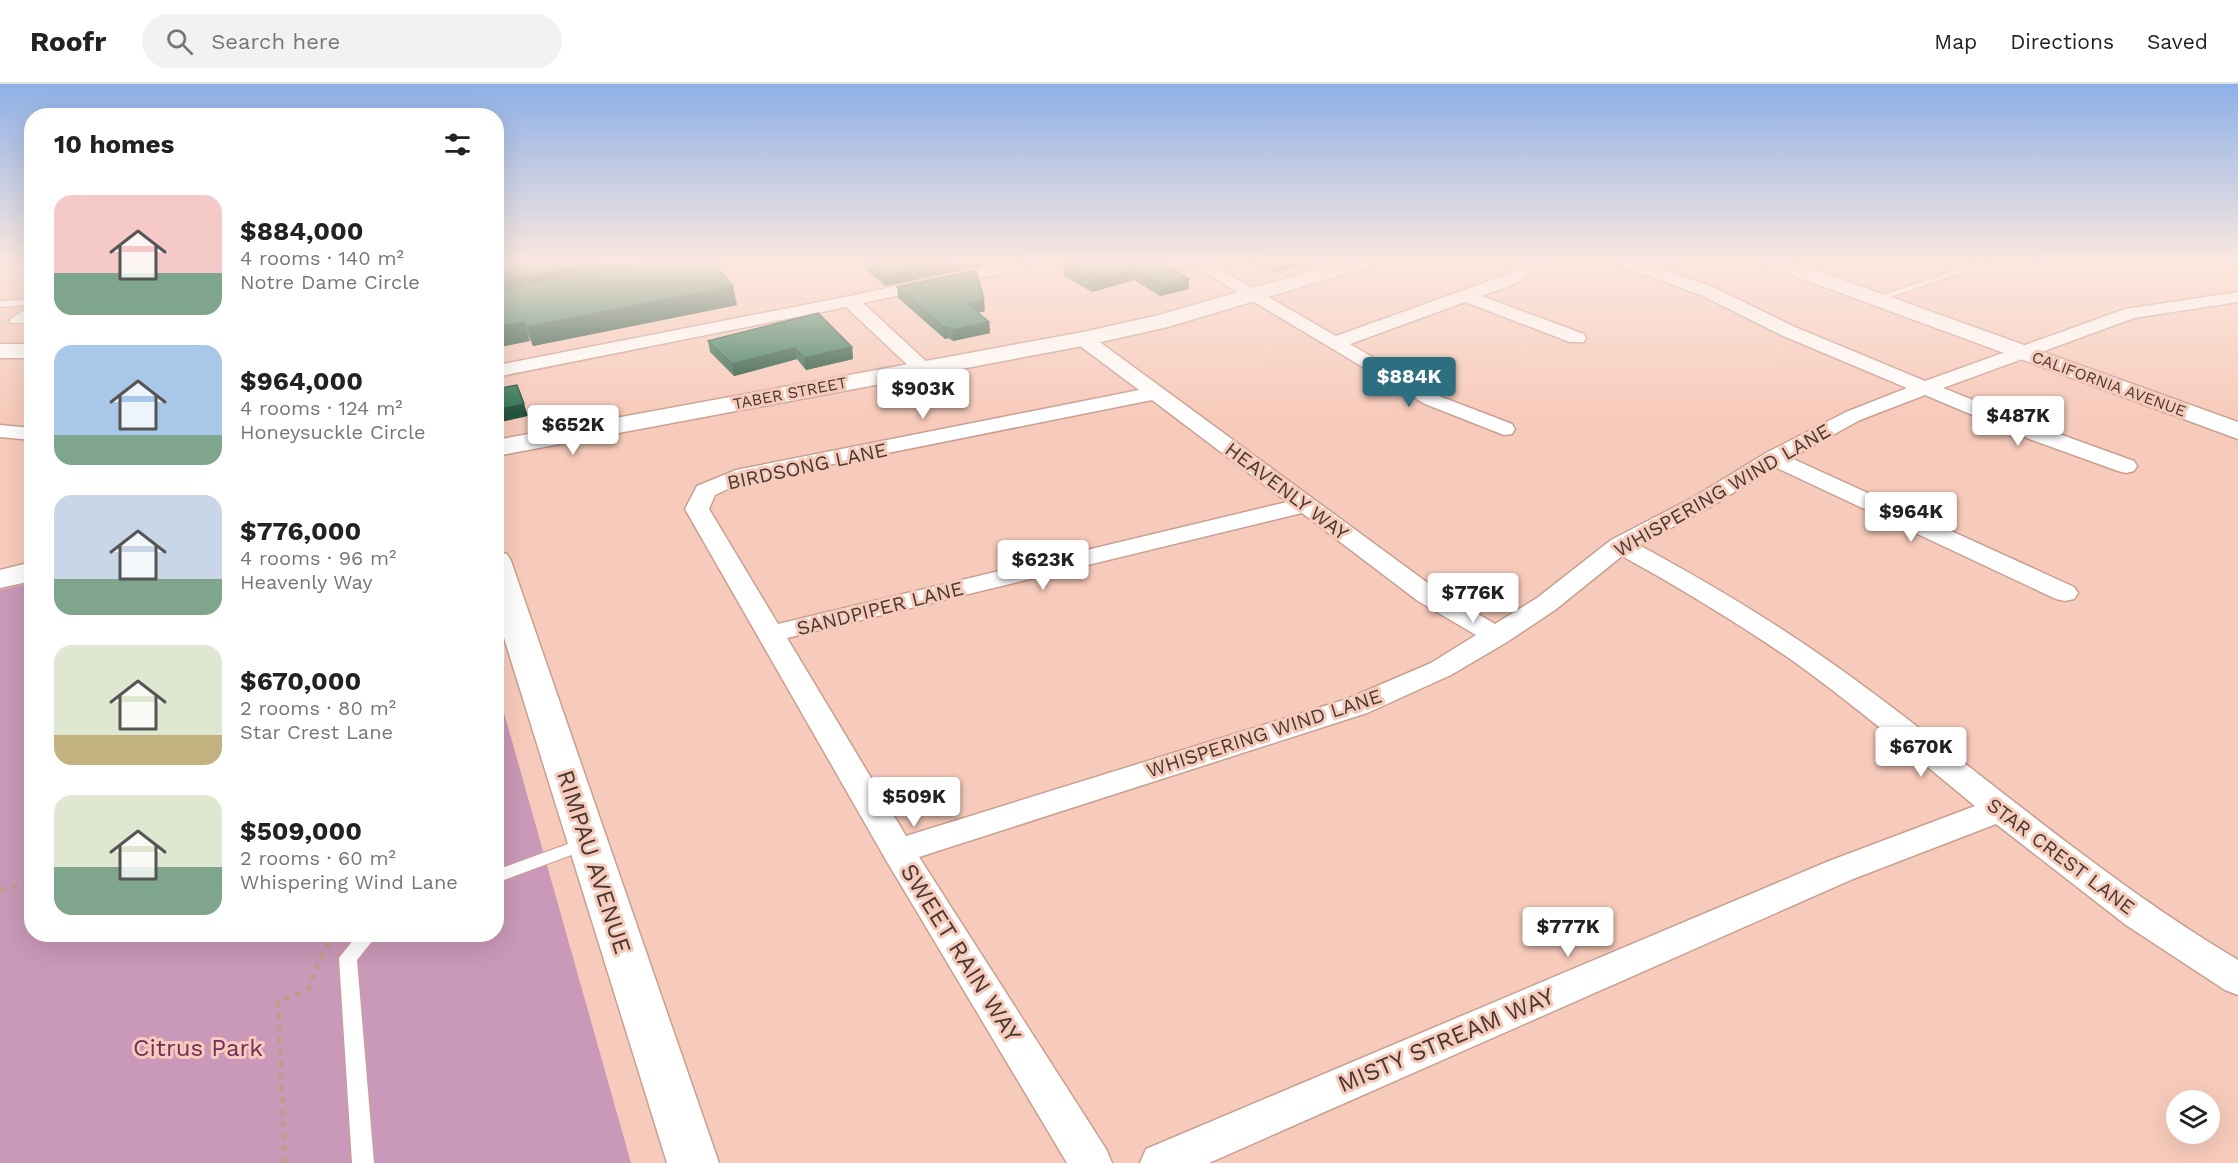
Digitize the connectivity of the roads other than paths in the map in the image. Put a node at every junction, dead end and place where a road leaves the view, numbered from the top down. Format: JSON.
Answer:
{"nodes":[{"id":1,"x":788,"y":313,"type":"edge"},
{"id":2,"x":863,"y":313,"type":"edge"},
{"id":3,"x":1192,"y":313,"type":"edge"},
{"id":4,"x":1286,"y":313,"type":"edge"},
{"id":5,"x":1416,"y":313,"type":"edge"},
{"id":6,"x":1511,"y":313,"type":"edge"},
{"id":7,"x":1752,"y":313,"type":"edge"},
{"id":8,"x":1915,"y":313,"type":"edge"},
{"id":9,"x":2130,"y":313,"type":"edge"},
{"id":10,"x":24,"y":314,"type":"edge"},
{"id":11,"x":24,"y":320,"type":"edge"},
{"id":12,"x":1577,"y":338,"type":"dead end"},
{"id":13,"x":1083,"y":339,"type":"junction"},
{"id":14,"x":1336,"y":342,"type":"junction"},
{"id":15,"x":0,"y":351,"type":"edge"},
{"id":16,"x":24,"y":351,"type":"edge"},
{"id":17,"x":2022,"y":352,"type":"junction"},
{"id":18,"x":922,"y":368,"type":"junction"},
{"id":19,"x":504,"y":370,"type":"edge"},
{"id":20,"x":1926,"y":388,"type":"junction"},
{"id":21,"x":1156,"y":393,"type":"junction"},
{"id":22,"x":1504,"y":429,"type":"dead end"},
{"id":23,"x":0,"y":431,"type":"edge"},
{"id":24,"x":2238,"y":431,"type":"edge"},
{"id":25,"x":24,"y":433,"type":"edge"},
{"id":26,"x":504,"y":446,"type":"edge"},
{"id":27,"x":1774,"y":458,"type":"junction"},
{"id":28,"x":2126,"y":466,"type":"dead end"},
{"id":29,"x":705,"y":491,"type":"joint"},
{"id":30,"x":1305,"y":505,"type":"junction"},
{"id":31,"x":1620,"y":545,"type":"junction"},
{"id":32,"x":24,"y":574,"type":"edge"},
{"id":33,"x":0,"y":579,"type":"edge"},
{"id":34,"x":504,"y":586,"type":"edge"},
{"id":35,"x":2065,"y":593,"type":"dead end"},
{"id":36,"x":770,"y":634,"type":"junction"},
{"id":37,"x":1497,"y":636,"type":"junction"},
{"id":38,"x":1999,"y":810,"type":"junction"},
{"id":39,"x":588,"y":843,"type":"junction"},
{"id":40,"x":898,"y":851,"type":"junction"},
{"id":41,"x":504,"y":874,"type":"edge"},
{"id":42,"x":362,"y":942,"type":"edge"},
{"id":43,"x":2237,"y":976,"type":"edge"},
{"id":44,"x":363,"y":1163,"type":"edge"},
{"id":45,"x":693,"y":1163,"type":"edge"},
{"id":46,"x":1091,"y":1163,"type":"edge"},
{"id":47,"x":1161,"y":1163,"type":"edge"}],
"edges":[{"from":1,"to":19,"type":"street"},
{"from":2,"to":18,"type":"street"},
{"from":3,"to":13,"type":"main road","name":"TABER STREET"},
{"from":4,"to":14,"type":"street"},
{"from":5,"to":14,"type":"street"},
{"from":6,"to":12,"type":"street"},
{"from":7,"to":20,"type":"street"},
{"from":8,"to":17,"type":"main road","name":"CALIFORNIA AVENUE"},
{"from":9,"to":17,"type":"street","name":"WHISPERING WIND LANE"},
{"from":10,"to":11,"type":"lane"},
{"from":13,"to":18,"type":"main road","name":"TABER STREET"},
{"from":13,"to":21,"type":"street","name":"HEAVENLY WAY"},
{"from":14,"to":22,"type":"street"},
{"from":15,"to":16,"type":"main road"},
{"from":17,"to":20,"type":"street","name":"WHISPERING WIND LANE"},
{"from":17,"to":24,"type":"main road","name":"CALIFORNIA AVENUE"},
{"from":18,"to":26,"type":"main road","name":"TABER STREET"},
{"from":20,"to":27,"type":"street","name":"WHISPERING WIND LANE"},
{"from":20,"to":28,"type":"street"},
{"from":21,"to":29,"type":"street","name":"BIRDSONG LANE"},
{"from":21,"to":30,"type":"street","name":"HEAVENLY WAY"},
{"from":23,"to":25,"type":"street"},
{"from":27,"to":31,"type":"street","name":"WHISPERING WIND LANE"},
{"from":27,"to":35,"type":"street"},
{"from":29,"to":36,"type":"street","name":"SWEET RAIN WAY"},
{"from":30,"to":36,"type":"street","name":"SANDPIPER LANE"},
{"from":30,"to":37,"type":"street","name":"HEAVENLY WAY"},
{"from":31,"to":37,"type":"street","name":"WHISPERING WIND LANE"},
{"from":31,"to":38,"type":"street","name":"STAR CREST LANE"},
{"from":32,"to":33,"type":"main road"},
{"from":34,"to":39,"type":"main road","name":"RIMPAU AVENUE"},
{"from":36,"to":40,"type":"street","name":"SWEET RAIN WAY"},
{"from":37,"to":40,"type":"street","name":"WHISPERING WIND LANE"},
{"from":38,"to":43,"type":"street","name":"STAR CREST LANE"},
{"from":38,"to":47,"type":"street","name":"MISTY STREAM WAY"},
{"from":39,"to":41,"type":"lane"},
{"from":39,"to":45,"type":"main road","name":"RIMPAU AVENUE"},
{"from":40,"to":46,"type":"street","name":"SWEET RAIN WAY"},
{"from":42,"to":44,"type":"lane"}]}
